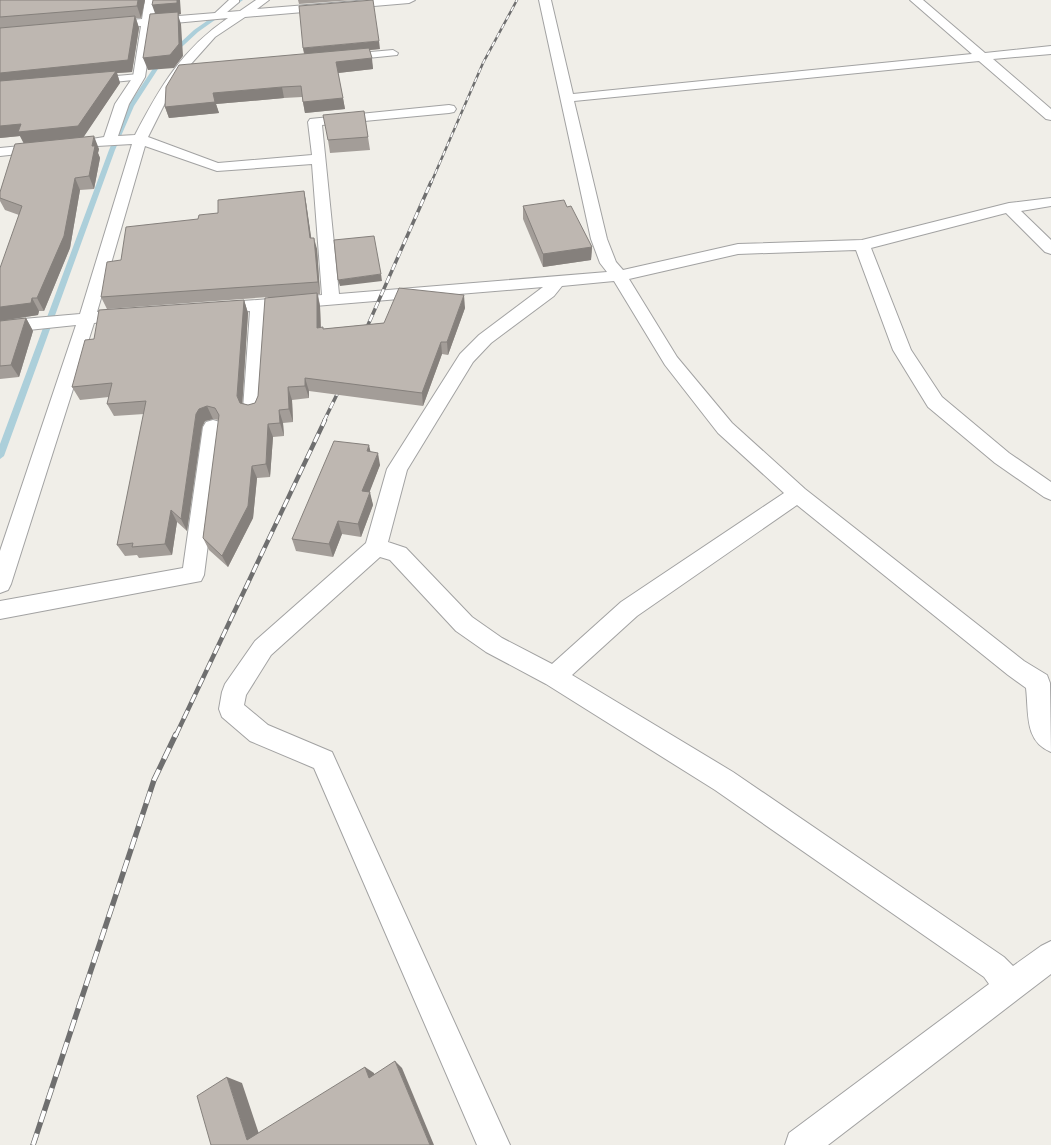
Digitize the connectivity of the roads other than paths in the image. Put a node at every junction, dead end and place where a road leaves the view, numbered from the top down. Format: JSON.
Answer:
{"nodes":[{"id":1,"x":151,"y":0,"type":"edge"},
{"id":2,"x":234,"y":0,"type":"edge"},
{"id":3,"x":263,"y":0,"type":"edge"},
{"id":4,"x":409,"y":0,"type":"edge"},
{"id":5,"x":545,"y":0,"type":"edge"},
{"id":6,"x":916,"y":0,"type":"edge"},
{"id":7,"x":243,"y":13,"type":"junction"},
{"id":8,"x":217,"y":16,"type":"junction"},
{"id":9,"x":147,"y":22,"type":"junction"},
{"id":10,"x":93,"y":26,"type":"edge"},
{"id":11,"x":1051,"y":50,"type":"edge"},
{"id":12,"x":393,"y":54,"type":"dead end"},
{"id":13,"x":982,"y":57,"type":"junction"},
{"id":14,"x":339,"y":58,"type":"edge"},
{"id":15,"x":193,"y":71,"type":"edge"},
{"id":16,"x":178,"y":72,"type":"junction"},
{"id":17,"x":139,"y":77,"type":"junction"},
{"id":18,"x":85,"y":82,"type":"edge"},
{"id":19,"x":568,"y":98,"type":"junction"},
{"id":20,"x":449,"y":109,"type":"dead end"},
{"id":21,"x":1051,"y":116,"type":"edge"},
{"id":22,"x":140,"y":139,"type":"junction"},
{"id":23,"x":110,"y":141,"type":"junction"},
{"id":24,"x":86,"y":143,"type":"edge"},
{"id":25,"x":55,"y":146,"type":"edge"},
{"id":26,"x":0,"y":152,"type":"edge"},
{"id":27,"x":319,"y":159,"type":"junction"},
{"id":28,"x":1051,"y":202,"type":"edge"},
{"id":29,"x":1009,"y":208,"type":"junction"},
{"id":30,"x":862,"y":245,"type":"junction"},
{"id":31,"x":1051,"y":249,"type":"edge"},
{"id":32,"x":619,"y":276,"type":"junction"},
{"id":33,"x":557,"y":281,"type":"junction"},
{"id":34,"x":331,"y":300,"type":"junction"},
{"id":35,"x":259,"y":305,"type":"junction"},
{"id":36,"x":196,"y":309,"type":"edge"},
{"id":37,"x":142,"y":313,"type":"edge"},
{"id":38,"x":87,"y":317,"type":"junction"},
{"id":39,"x":0,"y":327,"type":"edge"},
{"id":40,"x":252,"y":409,"type":"edge"},
{"id":41,"x":213,"y":427,"type":"dead end"},
{"id":42,"x":1051,"y":492,"type":"edge"},
{"id":43,"x":798,"y":494,"type":"junction"},
{"id":44,"x":376,"y":547,"type":"junction"},
{"id":45,"x":0,"y":584,"type":"edge"},
{"id":46,"x":0,"y":610,"type":"edge"},
{"id":47,"x":1044,"y":677,"type":"edge"},
{"id":48,"x":554,"y":678,"type":"junction"},
{"id":49,"x":1051,"y":740,"type":"edge"},
{"id":50,"x":1051,"y":956,"type":"edge"},
{"id":51,"x":1010,"y":987,"type":"junction"},
{"id":52,"x":494,"y":1145,"type":"edge"},
{"id":53,"x":800,"y":1145,"type":"edge"}],
"edges":[{"from":1,"to":9,"type":"street"},
{"from":2,"to":8,"type":"lane"},
{"from":3,"to":7,"type":"street"},
{"from":4,"to":7,"type":"street"},
{"from":5,"to":19,"type":"street"},
{"from":6,"to":13,"type":"street"},
{"from":7,"to":8,"type":"street"},
{"from":7,"to":16,"type":"street"},
{"from":8,"to":9,"type":"street"},
{"from":9,"to":10,"type":"street"},
{"from":9,"to":17,"type":"street"},
{"from":11,"to":13,"type":"street"},
{"from":12,"to":14,"type":"lane"},
{"from":13,"to":19,"type":"street"},
{"from":13,"to":21,"type":"street"},
{"from":15,"to":16,"type":"lane"},
{"from":16,"to":22,"type":"street"},
{"from":17,"to":18,"type":"lane"},
{"from":17,"to":23,"type":"street"},
{"from":19,"to":32,"type":"street"},
{"from":20,"to":27,"type":"street"},
{"from":22,"to":23,"type":"street"},
{"from":22,"to":27,"type":"street"},
{"from":22,"to":38,"type":"street"},
{"from":23,"to":24,"type":"street"},
{"from":25,"to":26,"type":"street"},
{"from":27,"to":34,"type":"street"},
{"from":28,"to":29,"type":"street"},
{"from":29,"to":30,"type":"street"},
{"from":29,"to":31,"type":"street"},
{"from":30,"to":32,"type":"street"},
{"from":30,"to":42,"type":"street"},
{"from":32,"to":33,"type":"street"},
{"from":32,"to":43,"type":"street"},
{"from":33,"to":34,"type":"street"},
{"from":33,"to":44,"type":"street"},
{"from":34,"to":35,"type":"street"},
{"from":35,"to":36,"type":"street"},
{"from":35,"to":40,"type":"street"},
{"from":37,"to":38,"type":"street"},
{"from":38,"to":39,"type":"street"},
{"from":38,"to":45,"type":"street"},
{"from":41,"to":46,"type":"street"},
{"from":43,"to":47,"type":"street"},
{"from":43,"to":48,"type":"street"},
{"from":44,"to":48,"type":"street"},
{"from":44,"to":52,"type":"street"},
{"from":47,"to":49,"type":"street"},
{"from":48,"to":51,"type":"street"},
{"from":50,"to":51,"type":"street"},
{"from":51,"to":53,"type":"street"}]}
